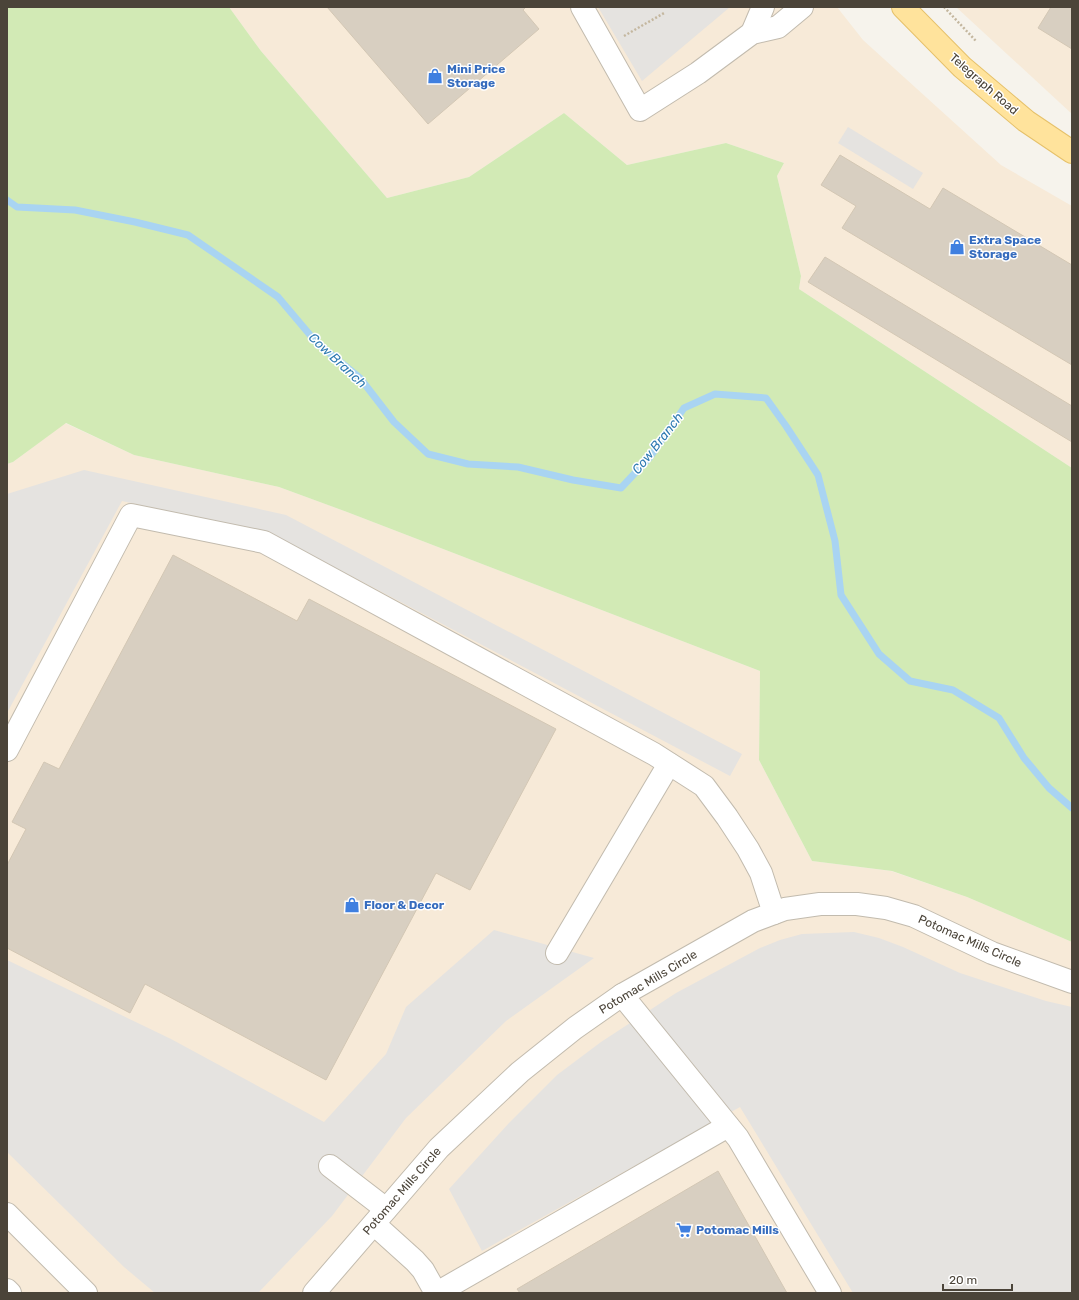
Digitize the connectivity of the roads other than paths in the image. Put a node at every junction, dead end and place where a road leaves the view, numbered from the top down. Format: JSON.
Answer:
{"nodes":[{"id":1,"x":582,"y":7,"type":"edge"},
{"id":2,"x":762,"y":7,"type":"edge"},
{"id":3,"x":802,"y":7,"type":"edge"},
{"id":4,"x":903,"y":7,"type":"edge"},
{"id":5,"x":752,"y":32,"type":"junction"},
{"id":6,"x":1072,"y":152,"type":"edge"},
{"id":7,"x":7,"y":750,"type":"edge"},
{"id":8,"x":669,"y":764,"type":"junction"},
{"id":9,"x":774,"y":913,"type":"junction"},
{"id":10,"x":557,"y":953,"type":"dead end"},
{"id":11,"x":1072,"y":982,"type":"edge"},
{"id":12,"x":622,"y":995,"type":"junction"},
{"id":13,"x":728,"y":1126,"type":"junction"},
{"id":14,"x":330,"y":1166,"type":"dead end"},
{"id":15,"x":7,"y":1214,"type":"edge"},
{"id":16,"x":380,"y":1216,"type":"junction"},
{"id":17,"x":7,"y":1290,"type":"edge"},
{"id":18,"x":10,"y":1293,"type":"edge"},
{"id":19,"x":86,"y":1293,"type":"edge"},
{"id":20,"x":314,"y":1293,"type":"edge"},
{"id":21,"x":437,"y":1293,"type":"edge"},
{"id":22,"x":830,"y":1293,"type":"edge"}],
"edges":[{"from":1,"to":5,"type":"street"},
{"from":2,"to":5,"type":"street"},
{"from":3,"to":5,"type":"street"},
{"from":4,"to":6,"type":"main road","name":"Telegraph Road"},
{"from":7,"to":8,"type":"street"},
{"from":8,"to":9,"type":"street"},
{"from":8,"to":10,"type":"street"},
{"from":9,"to":11,"type":"street","name":"Potomac Mills Circle"},
{"from":9,"to":12,"type":"street","name":"Potomac Mills Circle"},
{"from":12,"to":13,"type":"street"},
{"from":12,"to":16,"type":"street","name":"Potomac Mills Circle"},
{"from":13,"to":21,"type":"street"},
{"from":13,"to":22,"type":"street"},
{"from":14,"to":16,"type":"street"},
{"from":15,"to":19,"type":"street"},
{"from":16,"to":20,"type":"street","name":"Potomac Mills Circle"},
{"from":16,"to":21,"type":"street"},
{"from":17,"to":18,"type":"street"}]}
